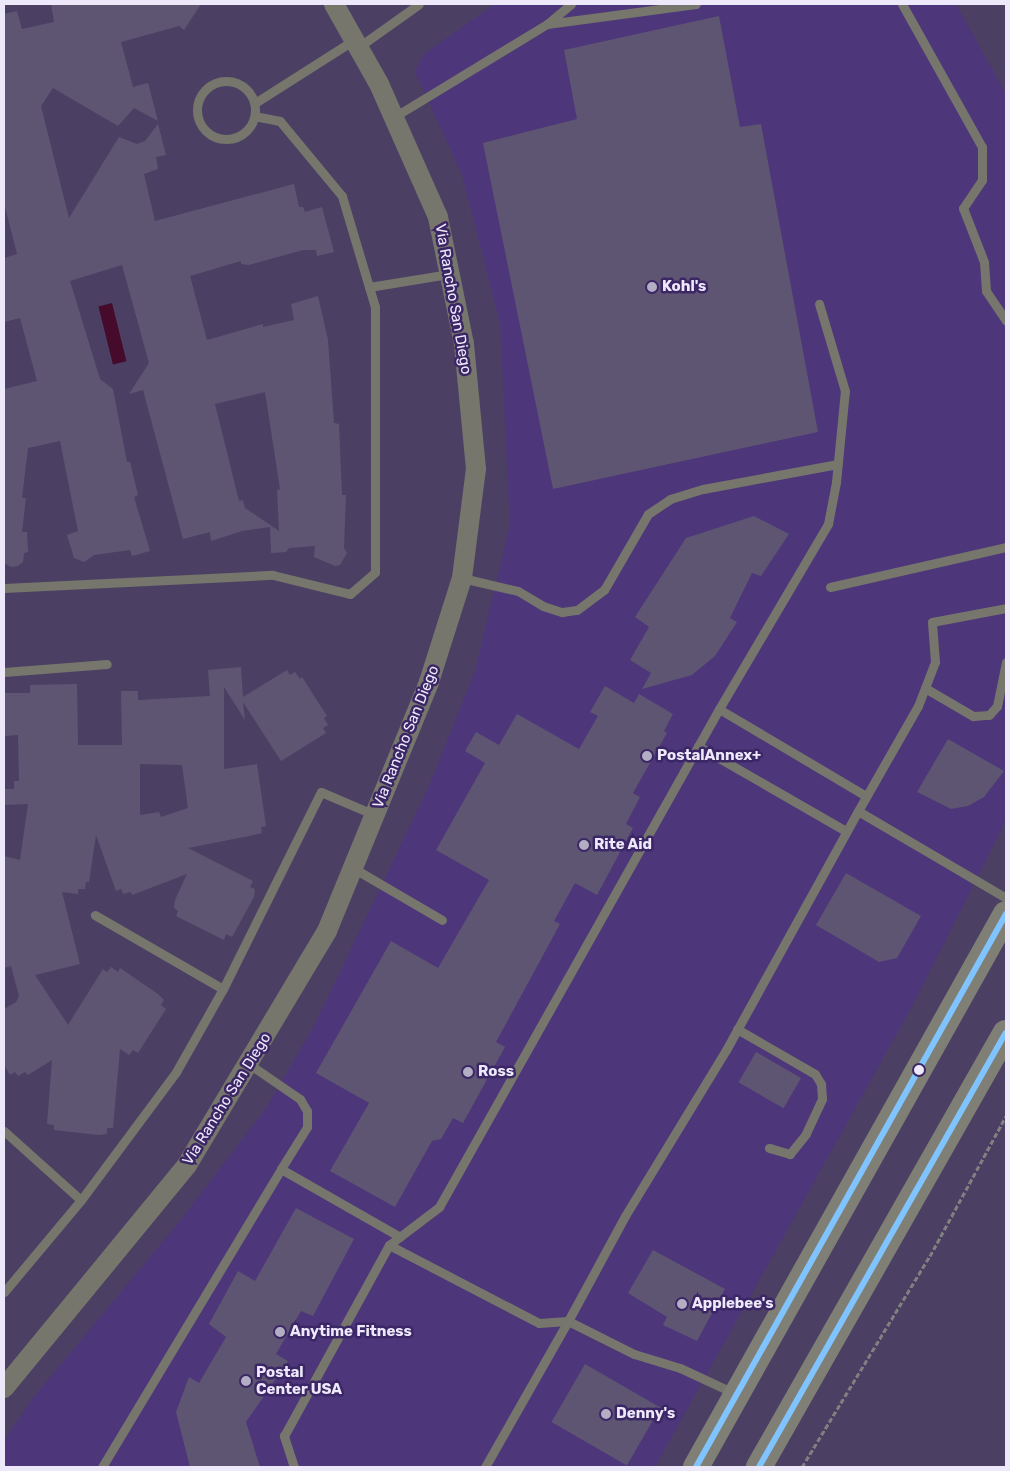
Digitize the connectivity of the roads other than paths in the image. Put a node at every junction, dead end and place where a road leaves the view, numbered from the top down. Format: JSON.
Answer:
{"nodes":[{"id":1,"x":334,"y":4,"type":"edge"},
{"id":2,"x":419,"y":4,"type":"edge"},
{"id":3,"x":571,"y":4,"type":"edge"},
{"id":4,"x":696,"y":4,"type":"edge"},
{"id":5,"x":902,"y":4,"type":"edge"},
{"id":6,"x":547,"y":24,"type":"junction"},
{"id":7,"x":358,"y":42,"type":"junction"},
{"id":8,"x":255,"y":103,"type":"junction"},
{"id":9,"x":255,"y":116,"type":"junction"},
{"id":10,"x":394,"y":117,"type":"junction"},
{"id":11,"x":448,"y":274,"type":"junction"},
{"id":12,"x":369,"y":286,"type":"junction"},
{"id":13,"x":819,"y":304,"type":"dead end"},
{"id":14,"x":1006,"y":321,"type":"edge"},
{"id":15,"x":838,"y":464,"type":"junction"},
{"id":16,"x":1006,"y":546,"type":"edge"},
{"id":17,"x":462,"y":578,"type":"junction"},
{"id":18,"x":830,"y":587,"type":"dead end"},
{"id":19,"x":4,"y":588,"type":"edge"},
{"id":20,"x":1006,"y":608,"type":"edge"},
{"id":21,"x":1006,"y":662,"type":"edge"},
{"id":22,"x":107,"y":664,"type":"dead end"},
{"id":23,"x":4,"y":672,"type":"edge"},
{"id":24,"x":925,"y":688,"type":"junction"},
{"id":25,"x":719,"y":709,"type":"junction"},
{"id":26,"x":698,"y":746,"type":"junction"},
{"id":27,"x":866,"y":796,"type":"junction"},
{"id":28,"x":858,"y":811,"type":"junction"},
{"id":29,"x":375,"y":815,"type":"junction"},
{"id":30,"x":846,"y":831,"type":"junction"},
{"id":31,"x":353,"y":868,"type":"junction"},
{"id":32,"x":1006,"y":898,"type":"edge"},
{"id":33,"x":1006,"y":914,"type":"edge"},
{"id":34,"x":95,"y":915,"type":"dead end"},
{"id":35,"x":442,"y":920,"type":"dead end"},
{"id":36,"x":223,"y":989,"type":"junction"},
{"id":37,"x":737,"y":1030,"type":"junction"},
{"id":38,"x":1006,"y":1033,"type":"edge"},
{"id":39,"x":249,"y":1064,"type":"junction"},
{"id":40,"x":4,"y":1131,"type":"edge"},
{"id":41,"x":769,"y":1148,"type":"dead end"},
{"id":42,"x":280,"y":1169,"type":"junction"},
{"id":43,"x":81,"y":1200,"type":"junction"},
{"id":44,"x":400,"y":1237,"type":"junction"},
{"id":45,"x":389,"y":1245,"type":"junction"},
{"id":46,"x":4,"y":1292,"type":"edge"},
{"id":47,"x":568,"y":1321,"type":"junction"},
{"id":48,"x":4,"y":1388,"type":"edge"},
{"id":49,"x":737,"y":1394,"type":"junction"},
{"id":50,"x":102,"y":1467,"type":"edge"},
{"id":51,"x":294,"y":1467,"type":"edge"},
{"id":52,"x":485,"y":1467,"type":"edge"},
{"id":53,"x":696,"y":1467,"type":"edge"},
{"id":54,"x":759,"y":1467,"type":"edge"}],
"edges":[{"from":1,"to":7,"type":"street","name":"Via Rancho San Diego"},
{"from":2,"to":7,"type":"lane"},
{"from":3,"to":6,"type":"lane"},
{"from":4,"to":6,"type":"lane"},
{"from":5,"to":14,"type":"lane"},
{"from":6,"to":10,"type":"lane"},
{"from":7,"to":8,"type":"lane"},
{"from":7,"to":10,"type":"street","name":"Via Rancho San Diego"},
{"from":8,"to":9,"type":"lane"},
{"from":8,"to":9,"type":"lane"},
{"from":9,"to":12,"type":"lane"},
{"from":10,"to":11,"type":"street","name":"Via Rancho San Diego"},
{"from":11,"to":12,"type":"lane"},
{"from":11,"to":17,"type":"street","name":"Via Rancho San Diego"},
{"from":12,"to":19,"type":"lane"},
{"from":13,"to":15,"type":"lane"},
{"from":15,"to":17,"type":"lane"},
{"from":15,"to":25,"type":"lane"},
{"from":16,"to":18,"type":"lane"},
{"from":17,"to":29,"type":"street","name":"Via Rancho San Diego"},
{"from":20,"to":24,"type":"lane"},
{"from":21,"to":24,"type":"lane"},
{"from":22,"to":23,"type":"lane"},
{"from":24,"to":27,"type":"lane"},
{"from":25,"to":26,"type":"lane"},
{"from":25,"to":27,"type":"lane"},
{"from":26,"to":30,"type":"lane"},
{"from":26,"to":44,"type":"lane"},
{"from":27,"to":28,"type":"lane"},
{"from":28,"to":30,"type":"lane"},
{"from":28,"to":32,"type":"lane"},
{"from":29,"to":31,"type":"street","name":"Via Rancho San Diego"},
{"from":29,"to":36,"type":"lane"},
{"from":30,"to":37,"type":"lane"},
{"from":31,"to":35,"type":"lane"},
{"from":31,"to":39,"type":"street","name":"Via Rancho San Diego"},
{"from":33,"to":49,"type":"main road"},
{"from":34,"to":36,"type":"lane"},
{"from":36,"to":43,"type":"lane"},
{"from":37,"to":41,"type":"lane"},
{"from":37,"to":47,"type":"lane"},
{"from":38,"to":54,"type":"main road"},
{"from":39,"to":42,"type":"lane"},
{"from":39,"to":48,"type":"street","name":"Via Rancho San Diego"},
{"from":40,"to":43,"type":"lane"},
{"from":42,"to":44,"type":"lane"},
{"from":42,"to":50,"type":"lane"},
{"from":43,"to":46,"type":"lane"},
{"from":44,"to":45,"type":"lane"},
{"from":45,"to":47,"type":"lane"},
{"from":45,"to":51,"type":"lane"},
{"from":47,"to":49,"type":"lane"},
{"from":47,"to":52,"type":"lane"},
{"from":49,"to":53,"type":"main road"}]}
